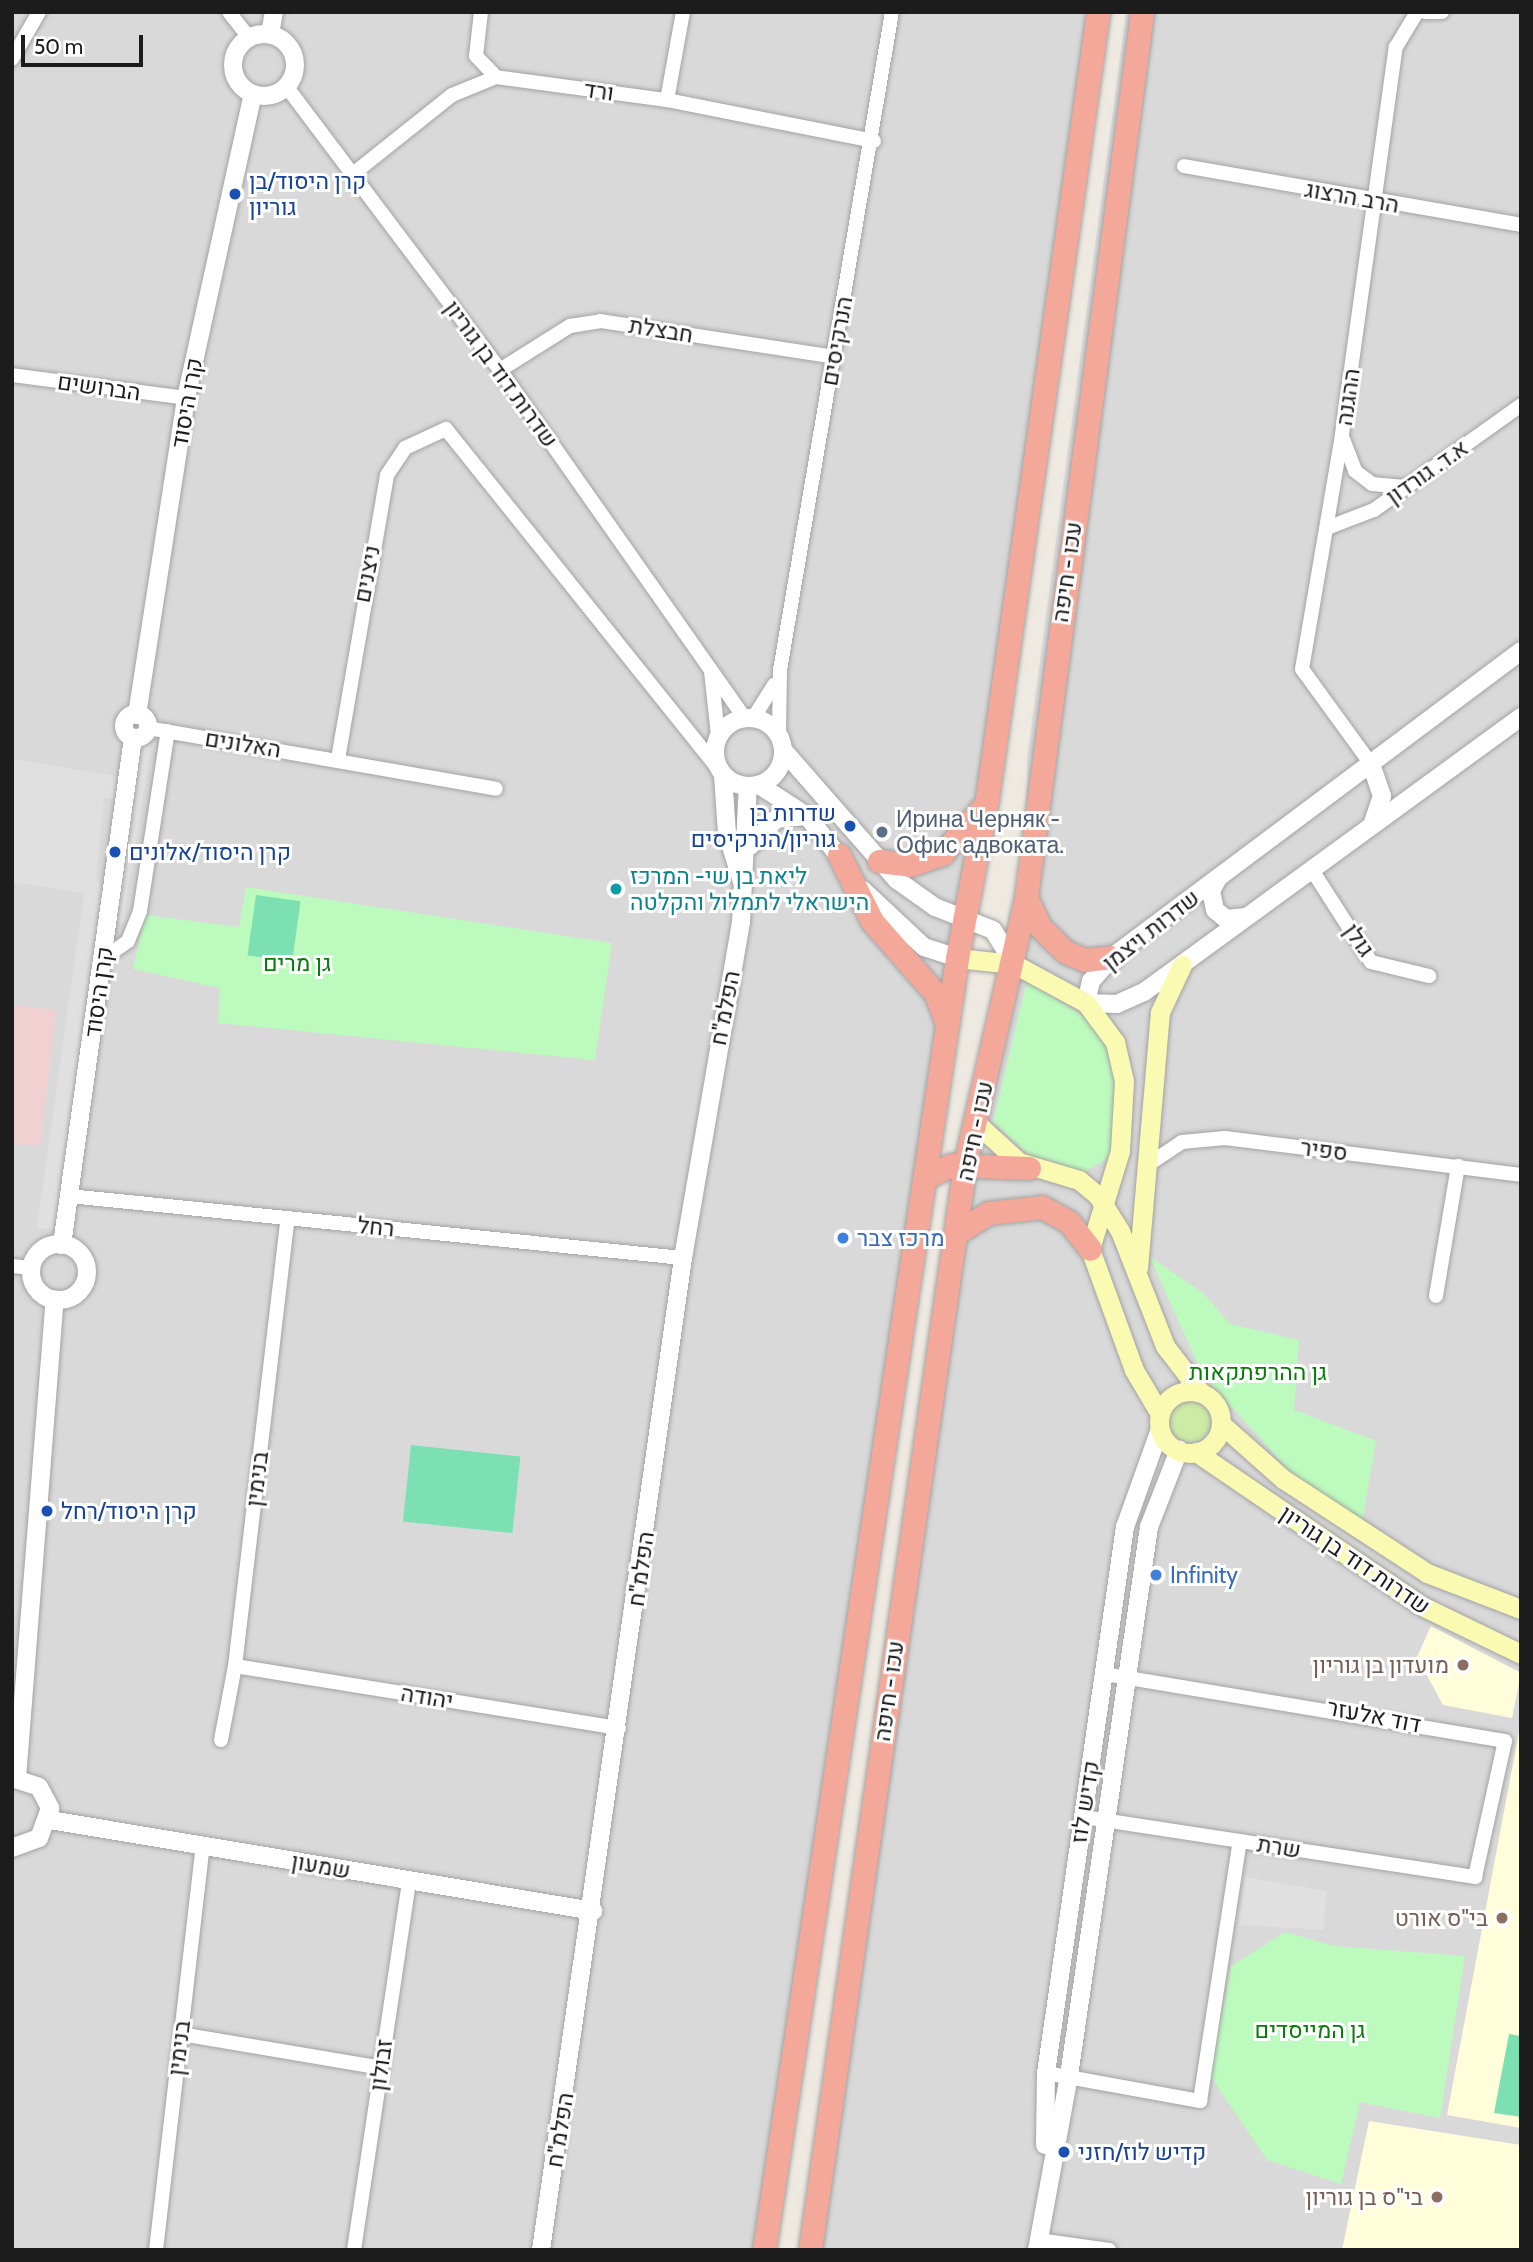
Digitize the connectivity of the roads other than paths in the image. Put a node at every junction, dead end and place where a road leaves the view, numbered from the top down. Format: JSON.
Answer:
{"nodes":[{"id":1,"x":39,"y":12,"type":"edge"},
{"id":2,"x":229,"y":12,"type":"edge"},
{"id":3,"x":274,"y":12,"type":"edge"},
{"id":4,"x":481,"y":12,"type":"edge"},
{"id":5,"x":683,"y":12,"type":"edge"},
{"id":6,"x":892,"y":12,"type":"edge"},
{"id":7,"x":1098,"y":12,"type":"edge"},
{"id":8,"x":1142,"y":12,"type":"edge"},
{"id":9,"x":1416,"y":12,"type":"edge"},
{"id":10,"x":1425,"y":12,"type":"edge"},
{"id":11,"x":1442,"y":12,"type":"edge"},
{"id":12,"x":270,"y":34,"type":"junction"},
{"id":13,"x":248,"y":38,"type":"junction"},
{"id":14,"x":12,"y":59,"type":"edge"},
{"id":15,"x":496,"y":77,"type":"junction"},
{"id":16,"x":286,"y":86,"type":"junction"},
{"id":17,"x":253,"y":94,"type":"junction"},
{"id":18,"x":667,"y":100,"type":"junction"},
{"id":19,"x":874,"y":141,"type":"junction"},
{"id":20,"x":1184,"y":166,"type":"dead end"},
{"id":21,"x":353,"y":174,"type":"junction"},
{"id":22,"x":1376,"y":202,"type":"junction"},
{"id":23,"x":1521,"y":225,"type":"edge"},
{"id":24,"x":834,"y":357,"type":"junction"},
{"id":25,"x":500,"y":370,"type":"junction"},
{"id":26,"x":12,"y":375,"type":"edge"},
{"id":27,"x":186,"y":398,"type":"junction"},
{"id":28,"x":1521,"y":405,"type":"edge"},
{"id":29,"x":1342,"y":434,"type":"junction"},
{"id":30,"x":1405,"y":487,"type":"junction"},
{"id":31,"x":1327,"y":528,"type":"junction"},
{"id":32,"x":1521,"y":651,"type":"edge"},
{"id":33,"x":710,"y":667,"type":"junction"},
{"id":34,"x":780,"y":670,"type":"junction"},
{"id":35,"x":749,"y":717,"type":"junction"},
{"id":36,"x":1521,"y":717,"type":"edge"},
{"id":37,"x":139,"y":727,"type":"junction"},
{"id":38,"x":168,"y":732,"type":"junction"},
{"id":39,"x":718,"y":735,"type":"junction"},
{"id":40,"x":781,"y":742,"type":"junction"},
{"id":41,"x":338,"y":759,"type":"junction"},
{"id":42,"x":1371,"y":764,"type":"junction"},
{"id":43,"x":720,"y":771,"type":"junction"},
{"id":44,"x":753,"y":785,"type":"junction"},
{"id":45,"x":496,"y":789,"type":"dead end"},
{"id":46,"x":987,"y":799,"type":"junction"},
{"id":47,"x":807,"y":816,"type":"junction"},
{"id":48,"x":1370,"y":827,"type":"junction"},
{"id":49,"x":750,"y":846,"type":"junction"},
{"id":50,"x":839,"y":855,"type":"junction"},
{"id":51,"x":878,"y":862,"type":"junction"},
{"id":52,"x":1312,"y":870,"type":"junction"},
{"id":53,"x":1218,"y":878,"type":"junction"},
{"id":54,"x":744,"y":888,"type":"junction"},
{"id":55,"x":1026,"y":897,"type":"junction"},
{"id":56,"x":1248,"y":916,"type":"junction"},
{"id":57,"x":964,"y":919,"type":"junction"},
{"id":58,"x":1112,"y":957,"type":"junction"},
{"id":59,"x":104,"y":958,"type":"junction"},
{"id":60,"x":957,"y":958,"type":"junction"},
{"id":61,"x":1014,"y":964,"type":"junction"},
{"id":62,"x":1182,"y":965,"type":"junction"},
{"id":63,"x":1429,"y":976,"type":"dead end"},
{"id":64,"x":1086,"y":1003,"type":"junction"},
{"id":65,"x":948,"y":1028,"type":"junction"},
{"id":66,"x":975,"y":1122,"type":"junction"},
{"id":67,"x":1120,"y":1151,"type":"junction"},
{"id":68,"x":965,"y":1164,"type":"junction"},
{"id":69,"x":1458,"y":1166,"type":"junction"},
{"id":70,"x":1029,"y":1168,"type":"junction"},
{"id":71,"x":1521,"y":1175,"type":"edge"},
{"id":72,"x":928,"y":1176,"type":"junction"},
{"id":73,"x":1141,"y":1177,"type":"junction"},
{"id":74,"x":1079,"y":1180,"type":"junction"},
{"id":75,"x":69,"y":1196,"type":"junction"},
{"id":76,"x":1106,"y":1207,"type":"junction"},
{"id":77,"x":288,"y":1218,"type":"junction"},
{"id":78,"x":955,"y":1234,"type":"junction"},
{"id":79,"x":62,"y":1245,"type":"junction"},
{"id":80,"x":1090,"y":1249,"type":"junction"},
{"id":81,"x":683,"y":1258,"type":"junction"},
{"id":82,"x":12,"y":1266,"type":"edge"},
{"id":83,"x":32,"y":1268,"type":"junction"},
{"id":84,"x":1140,"y":1286,"type":"junction"},
{"id":85,"x":1436,"y":1296,"type":"dead end"},
{"id":86,"x":55,"y":1300,"type":"junction"},
{"id":87,"x":1201,"y":1393,"type":"junction"},
{"id":88,"x":1160,"y":1422,"type":"junction"},
{"id":89,"x":1221,"y":1424,"type":"junction"},
{"id":90,"x":1188,"y":1451,"type":"junction"},
{"id":91,"x":1521,"y":1609,"type":"edge"},
{"id":92,"x":1521,"y":1654,"type":"edge"},
{"id":93,"x":235,"y":1666,"type":"junction"},
{"id":94,"x":1105,"y":1674,"type":"junction"},
{"id":95,"x":1128,"y":1678,"type":"junction"},
{"id":96,"x":620,"y":1728,"type":"junction"},
{"id":97,"x":220,"y":1740,"type":"dead end"},
{"id":98,"x":15,"y":1778,"type":"edge"},
{"id":99,"x":1083,"y":1817,"type":"junction"},
{"id":100,"x":50,"y":1820,"type":"junction"},
{"id":101,"x":1105,"y":1820,"type":"junction"},
{"id":102,"x":1240,"y":1841,"type":"junction"},
{"id":103,"x":203,"y":1846,"type":"junction"},
{"id":104,"x":12,"y":1848,"type":"edge"},
{"id":105,"x":1475,"y":1877,"type":"joint"},
{"id":106,"x":409,"y":1880,"type":"junction"},
{"id":107,"x":593,"y":1912,"type":"junction"},
{"id":108,"x":181,"y":2034,"type":"junction"},
{"id":109,"x":381,"y":2068,"type":"junction"},
{"id":110,"x":1046,"y":2073,"type":"junction"},
{"id":111,"x":1069,"y":2076,"type":"junction"},
{"id":112,"x":1045,"y":2180,"type":"junction"},
{"id":113,"x":1037,"y":2245,"type":"edge"},
{"id":114,"x":156,"y":2250,"type":"edge"},
{"id":115,"x":354,"y":2250,"type":"edge"},
{"id":116,"x":541,"y":2250,"type":"edge"},
{"id":117,"x":764,"y":2250,"type":"edge"},
{"id":118,"x":810,"y":2250,"type":"edge"},
{"id":119,"x":1109,"y":2250,"type":"edge"}],
"edges":[{"from":1,"to":14,"type":"street"},
{"from":2,"to":13,"type":"street"},
{"from":3,"to":12,"type":"street"},
{"from":4,"to":15,"type":"street"},
{"from":5,"to":18,"type":"street"},
{"from":6,"to":19,"type":"street","name":"הנרקיסים"},
{"from":7,"to":46,"type":"highway","name":"עכו - חיפה"},
{"from":8,"to":55,"type":"highway","name":"עכו - חיפה"},
{"from":9,"to":22,"type":"street","name":"ההגנה"},
{"from":10,"to":11,"type":"street"},
{"from":12,"to":13,"type":"street"},
{"from":12,"to":16,"type":"street"},
{"from":13,"to":17,"type":"street"},
{"from":15,"to":18,"type":"street","name":"ורד"},
{"from":15,"to":21,"type":"street","name":"ורד"},
{"from":16,"to":17,"type":"street"},
{"from":16,"to":21,"type":"street","name":"שדרות דוד בן גוריון"},
{"from":17,"to":27,"type":"street","name":"קרן היסוד"},
{"from":18,"to":19,"type":"street","name":"ורד"},
{"from":19,"to":24,"type":"street","name":"הנרקיסים"},
{"from":20,"to":22,"type":"street","name":"הרב הרצוג"},
{"from":21,"to":25,"type":"street","name":"שדרות דוד בן גוריון"},
{"from":22,"to":23,"type":"street","name":"הרב הרצוג"},
{"from":22,"to":29,"type":"street","name":"ההגנה"},
{"from":24,"to":25,"type":"street","name":"חבצלת"},
{"from":24,"to":34,"type":"street","name":"הנרקיסים"},
{"from":25,"to":33,"type":"street","name":"שדרות דוד בן גוריון"},
{"from":26,"to":27,"type":"street","name":"הברושים"},
{"from":27,"to":37,"type":"street","name":"קרן היסוד"},
{"from":28,"to":30,"type":"street","name":"א.ד. גורדון"},
{"from":29,"to":30,"type":"street"},
{"from":29,"to":31,"type":"street","name":"ההגנה"},
{"from":30,"to":31,"type":"street","name":"א.ד. גורדון"},
{"from":31,"to":42,"type":"street","name":"ההגנה"},
{"from":32,"to":42,"type":"street","name":"שדרות ויצמן"},
{"from":33,"to":35,"type":"street","name":"שדרות דוד בן גוריון"},
{"from":33,"to":39,"type":"street","name":"שדרות דוד בן גוריון"},
{"from":34,"to":35,"type":"street","name":"הנרקיסים"},
{"from":34,"to":40,"type":"street","name":"הנרקיסים"},
{"from":35,"to":39,"type":"street"},
{"from":35,"to":40,"type":"street"},
{"from":36,"to":48,"type":"street","name":"שדרות ויצמן"},
{"from":37,"to":38,"type":"street","name":"האלונים"},
{"from":37,"to":59,"type":"street","name":"קרן היסוד"},
{"from":38,"to":41,"type":"street","name":"האלונים"},
{"from":38,"to":59,"type":"street"},
{"from":39,"to":43,"type":"street"},
{"from":40,"to":44,"type":"street"},
{"from":40,"to":51,"type":"street"},
{"from":41,"to":43,"type":"street","name":"ניצנים"},
{"from":41,"to":45,"type":"street","name":"האלונים"},
{"from":42,"to":48,"type":"street"},
{"from":42,"to":53,"type":"street","name":"שדרות ויצמן"},
{"from":43,"to":44,"type":"street"},
{"from":43,"to":54,"type":"street","name":"הפלמ\"ח"},
{"from":44,"to":47,"type":"street"},
{"from":44,"to":49,"type":"street","name":"הפלמ\"ח"},
{"from":46,"to":51,"type":"highway"},
{"from":46,"to":57,"type":"highway","name":"עכו - חיפה"},
{"from":47,"to":49,"type":"street"},
{"from":47,"to":50,"type":"street"},
{"from":48,"to":52,"type":"street","name":"שדרות ויצמן"},
{"from":49,"to":54,"type":"street","name":"הפלמ\"ח"},
{"from":50,"to":60,"type":"street"},
{"from":50,"to":65,"type":"highway"},
{"from":51,"to":57,"type":"street"},
{"from":52,"to":56,"type":"street","name":"שדרות ויצמן"},
{"from":52,"to":63,"type":"street","name":"גולן"},
{"from":53,"to":56,"type":"street"},
{"from":53,"to":58,"type":"street","name":"שדרות ויצמן"},
{"from":54,"to":81,"type":"street","name":"הפלמ\"ח"},
{"from":55,"to":58,"type":"highway"},
{"from":55,"to":61,"type":"highway","name":"עכו - חיפה"},
{"from":56,"to":62,"type":"street","name":"שדרות ויצמן"},
{"from":57,"to":60,"type":"highway","name":"עכו - חיפה"},
{"from":57,"to":61,"type":"street"},
{"from":58,"to":64,"type":"street","name":"שדרות ויצמן"},
{"from":59,"to":75,"type":"street","name":"קרן היסוד"},
{"from":60,"to":61,"type":"main road"},
{"from":60,"to":65,"type":"highway","name":"עכו - חיפה"},
{"from":61,"to":64,"type":"main road"},
{"from":61,"to":66,"type":"highway","name":"עכו - חיפה"},
{"from":62,"to":64,"type":"street","name":"שדרות ויצמן"},
{"from":62,"to":73,"type":"main road"},
{"from":64,"to":67,"type":"main road"},
{"from":65,"to":72,"type":"highway","name":"עכו - חיפה"},
{"from":66,"to":68,"type":"highway","name":"עכו - חיפה"},
{"from":66,"to":70,"type":"main road"},
{"from":67,"to":74,"type":"main road"},
{"from":67,"to":76,"type":"main road"},
{"from":68,"to":70,"type":"highway"},
{"from":68,"to":72,"type":"highway"},
{"from":68,"to":78,"type":"highway","name":"עכו - חיפה"},
{"from":69,"to":71,"type":"street","name":"ספיר"},
{"from":69,"to":73,"type":"street","name":"ספיר"},
{"from":69,"to":85,"type":"street"},
{"from":70,"to":74,"type":"main road"},
{"from":72,"to":117,"type":"highway","name":"עכו - חיפה"},
{"from":73,"to":84,"type":"main road"},
{"from":74,"to":76,"type":"main road"},
{"from":75,"to":77,"type":"street","name":"רחל"},
{"from":75,"to":79,"type":"street","name":"קרן היסוד"},
{"from":76,"to":80,"type":"main road"},
{"from":76,"to":84,"type":"main road"},
{"from":77,"to":81,"type":"street","name":"רחל"},
{"from":77,"to":93,"type":"street","name":"בנימין"},
{"from":78,"to":80,"type":"highway"},
{"from":78,"to":118,"type":"highway","name":"עכו - חיפה"},
{"from":79,"to":83,"type":"street"},
{"from":79,"to":86,"type":"street"},
{"from":80,"to":88,"type":"main road"},
{"from":81,"to":96,"type":"street","name":"הפלמ\"ח"},
{"from":82,"to":83,"type":"street"},
{"from":83,"to":86,"type":"street"},
{"from":84,"to":87,"type":"main road"},
{"from":86,"to":98,"type":"street"},
{"from":87,"to":88,"type":"main road"},
{"from":87,"to":89,"type":"main road"},
{"from":88,"to":90,"type":"main road"},
{"from":88,"to":94,"type":"street","name":"קדיש לוז"},
{"from":89,"to":90,"type":"main road"},
{"from":89,"to":91,"type":"main road","name":"שדרות דוד בן גוריון"},
{"from":90,"to":92,"type":"main road","name":"שדרות דוד בן גוריון"},
{"from":90,"to":95,"type":"street","name":"קדיש לוז"},
{"from":93,"to":96,"type":"street","name":"יהודה"},
{"from":93,"to":97,"type":"street","name":"בנימין"},
{"from":94,"to":95,"type":"street","name":"דוד אלעזר"},
{"from":94,"to":99,"type":"street","name":"קדיש לוז"},
{"from":95,"to":101,"type":"street","name":"קדיש לוז"},
{"from":95,"to":105,"type":"street","name":"דוד אלעזר"},
{"from":96,"to":107,"type":"street","name":"הפלמ\"ח"},
{"from":98,"to":100,"type":"street"},
{"from":99,"to":101,"type":"street","name":"שרת"},
{"from":99,"to":110,"type":"street","name":"קדיש לוז"},
{"from":100,"to":103,"type":"street","name":"שמעון"},
{"from":100,"to":104,"type":"street"},
{"from":101,"to":102,"type":"street","name":"שרת"},
{"from":101,"to":111,"type":"street","name":"קדיש לוז"},
{"from":102,"to":105,"type":"street","name":"שרת"},
{"from":102,"to":111,"type":"street"},
{"from":103,"to":106,"type":"street","name":"שמעון"},
{"from":103,"to":108,"type":"street","name":"בנימין"},
{"from":106,"to":107,"type":"street","name":"שמעון"},
{"from":106,"to":109,"type":"street","name":"זבולון"},
{"from":107,"to":116,"type":"street","name":"הפלמ\"ח"},
{"from":108,"to":109,"type":"street"},
{"from":108,"to":114,"type":"street","name":"בנימין"},
{"from":109,"to":115,"type":"street","name":"זבולון"},
{"from":110,"to":111,"type":"street"},
{"from":110,"to":112,"type":"street","name":"קדיש לוז"},
{"from":111,"to":112,"type":"street","name":"קדיש לוז"},
{"from":112,"to":113,"type":"street","name":"קדיש לוז"},
{"from":113,"to":119,"type":"street"}]}
